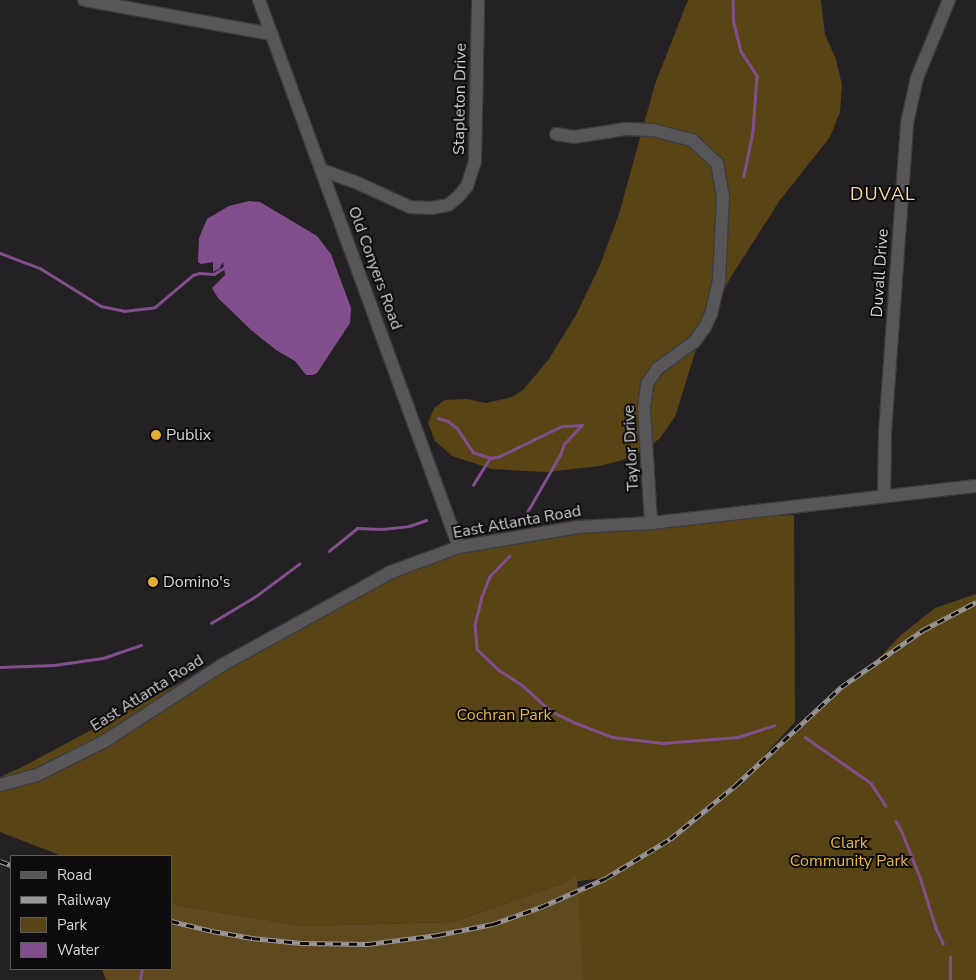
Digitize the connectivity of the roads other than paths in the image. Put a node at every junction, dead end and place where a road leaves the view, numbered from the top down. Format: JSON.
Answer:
{"nodes":[{"id":1,"x":84,"y":0,"type":"edge"},
{"id":2,"x":259,"y":0,"type":"edge"},
{"id":3,"x":478,"y":0,"type":"edge"},
{"id":4,"x":949,"y":0,"type":"edge"},
{"id":5,"x":272,"y":34,"type":"junction"},
{"id":6,"x":556,"y":134,"type":"dead end"},
{"id":7,"x":322,"y":170,"type":"junction"},
{"id":8,"x":976,"y":486,"type":"edge"},
{"id":9,"x":884,"y":496,"type":"junction"},
{"id":10,"x":651,"y":523,"type":"junction"},
{"id":11,"x":459,"y":547,"type":"junction"},
{"id":12,"x":0,"y":785,"type":"edge"}],
"edges":[{"from":1,"to":5,"type":"street"},
{"from":2,"to":5,"type":"street","name":"Old Conyers Road"},
{"from":3,"to":7,"type":"street","name":"Stapleton Drive"},
{"from":4,"to":9,"type":"street","name":"Duvall Drive"},
{"from":5,"to":7,"type":"street","name":"Old Conyers Road"},
{"from":6,"to":10,"type":"street","name":"Taylor Drive"},
{"from":7,"to":11,"type":"street","name":"Old Conyers Road"},
{"from":8,"to":9,"type":"street","name":"East Atlanta Road"},
{"from":9,"to":10,"type":"street","name":"East Atlanta Road"},
{"from":10,"to":11,"type":"street","name":"East Atlanta Road"},
{"from":11,"to":12,"type":"street","name":"East Atlanta Road"}]}
